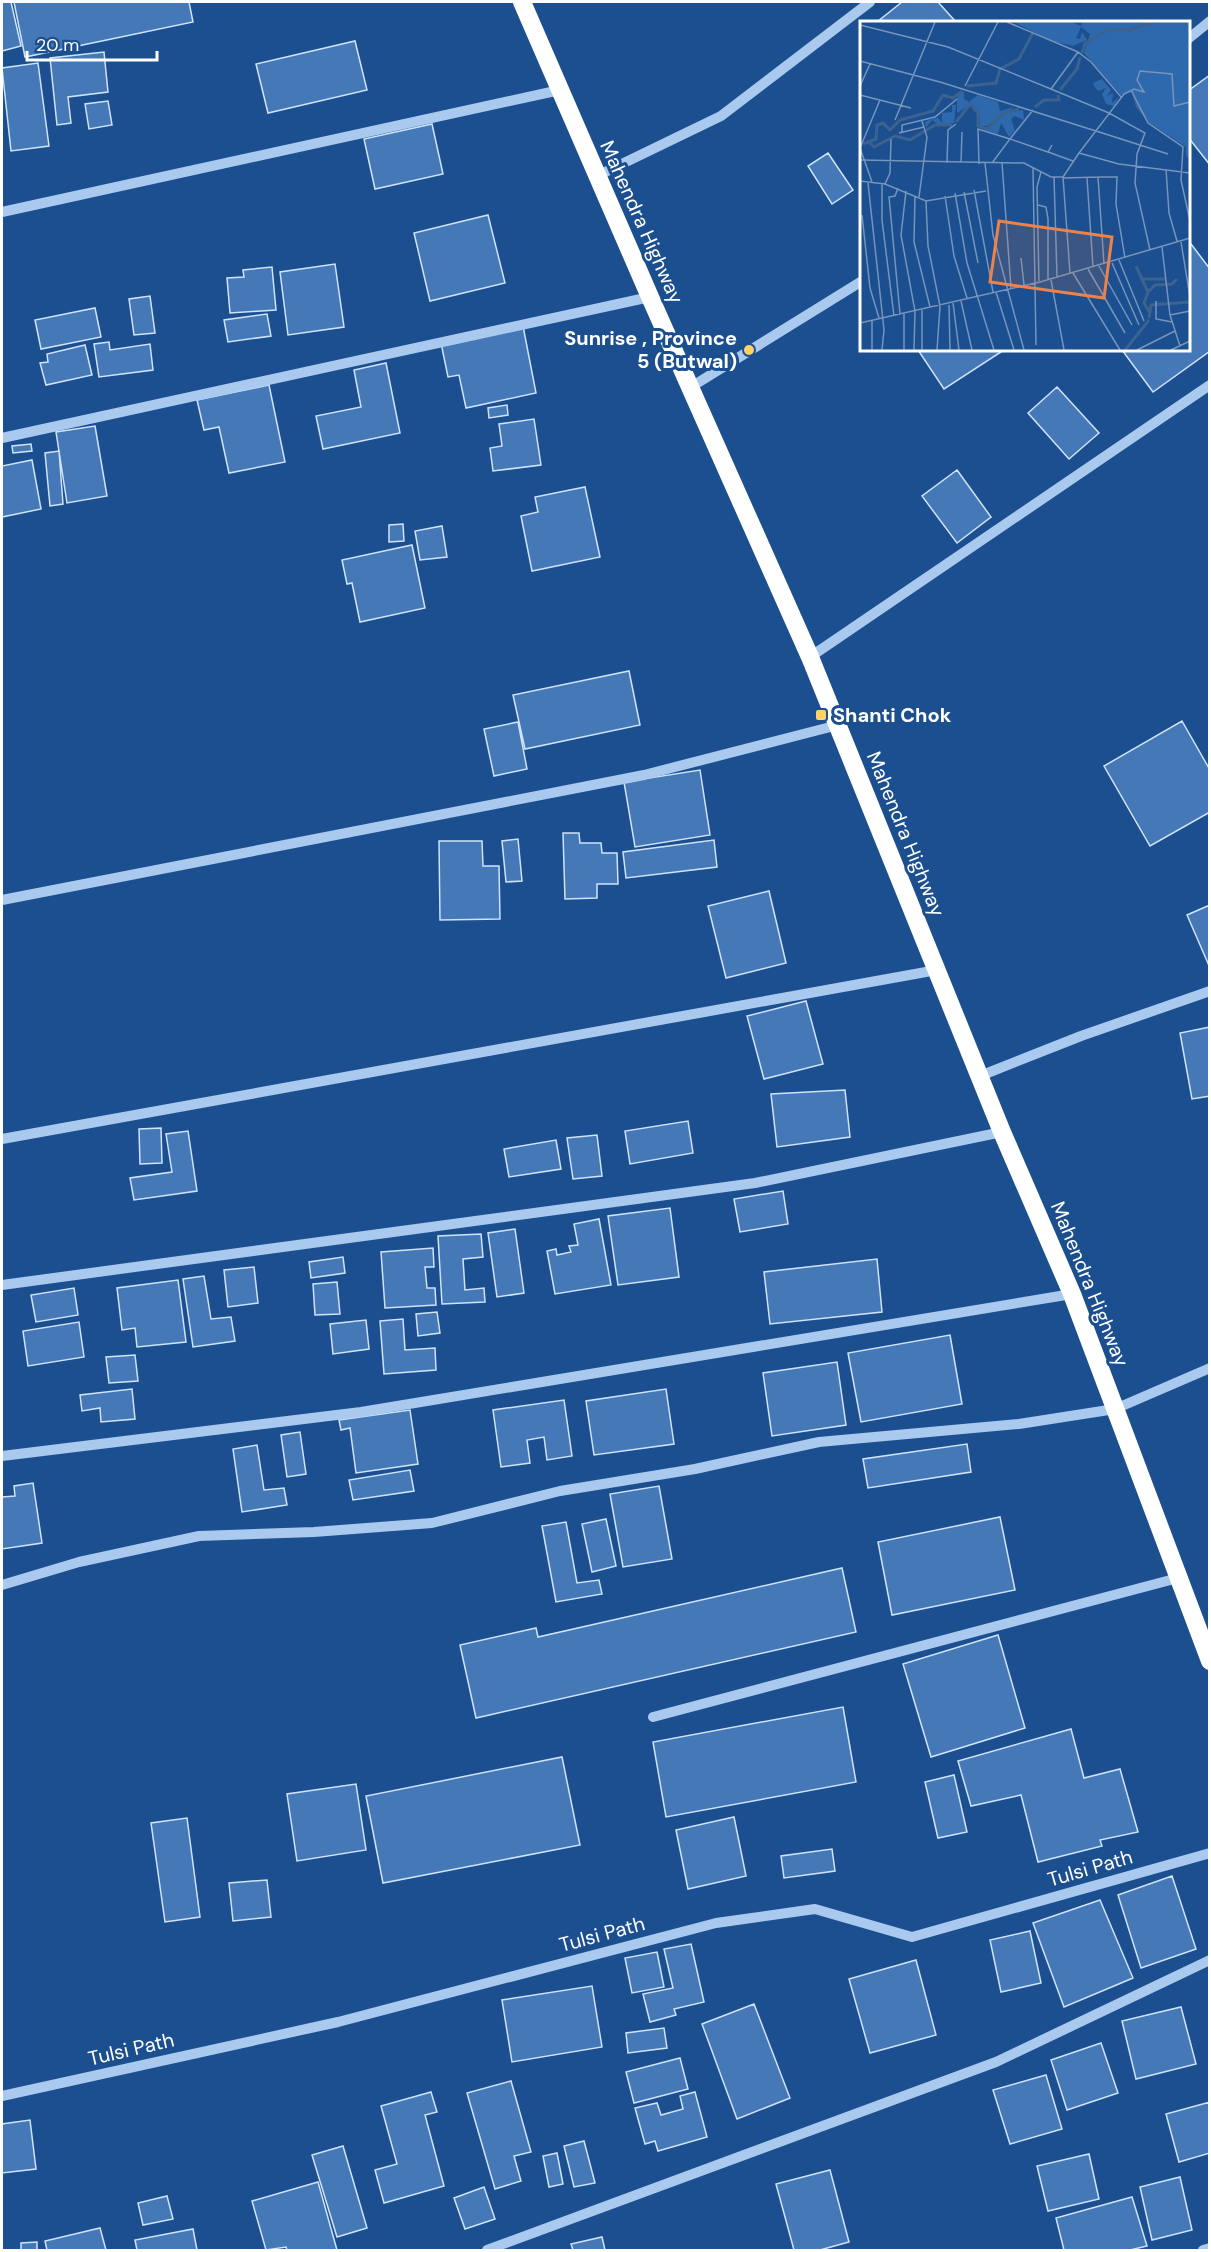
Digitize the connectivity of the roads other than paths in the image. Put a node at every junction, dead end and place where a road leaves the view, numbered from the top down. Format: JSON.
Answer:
{"nodes":[{"id":1,"x":522,"y":2,"type":"edge"},
{"id":2,"x":870,"y":2,"type":"edge"},
{"id":3,"x":1209,"y":21,"type":"edge"},
{"id":4,"x":1190,"y":37,"type":"edge"},
{"id":5,"x":561,"y":90,"type":"junction"},
{"id":6,"x":597,"y":176,"type":"junction"},
{"id":7,"x":2,"y":212,"type":"edge"},
{"id":8,"x":860,"y":282,"type":"edge"},
{"id":9,"x":650,"y":297,"type":"junction"},
{"id":10,"x":1209,"y":385,"type":"edge"},
{"id":11,"x":691,"y":387,"type":"junction"},
{"id":12,"x":2,"y":438,"type":"edge"},
{"id":13,"x":810,"y":657,"type":"junction"},
{"id":14,"x":838,"y":725,"type":"junction"},
{"id":15,"x":2,"y":900,"type":"edge"},
{"id":16,"x":937,"y":970,"type":"junction"},
{"id":17,"x":1209,"y":991,"type":"edge"},
{"id":18,"x":980,"y":1076,"type":"junction"},
{"id":19,"x":1002,"y":1132,"type":"junction"},
{"id":20,"x":2,"y":1138,"type":"edge"},
{"id":21,"x":2,"y":1285,"type":"edge"},
{"id":22,"x":1072,"y":1294,"type":"junction"},
{"id":23,"x":1209,"y":1368,"type":"edge"},
{"id":24,"x":1115,"y":1409,"type":"junction"},
{"id":25,"x":2,"y":1456,"type":"edge"},
{"id":26,"x":1178,"y":1578,"type":"junction"},
{"id":27,"x":2,"y":1585,"type":"edge"},
{"id":28,"x":1209,"y":1661,"type":"edge"},
{"id":29,"x":653,"y":1717,"type":"dead end"},
{"id":30,"x":1209,"y":1853,"type":"edge"},
{"id":31,"x":1209,"y":1960,"type":"edge"},
{"id":32,"x":2,"y":2096,"type":"edge"},
{"id":33,"x":1209,"y":2248,"type":"edge"},
{"id":34,"x":487,"y":2250,"type":"edge"},
{"id":35,"x":1203,"y":2250,"type":"edge"}],
"edges":[{"from":1,"to":5,"type":"highway","name":"Mahendra Highway"},
{"from":2,"to":6,"type":"street"},
{"from":3,"to":4,"type":"street"},
{"from":5,"to":6,"type":"highway","name":"Mahendra Highway"},
{"from":5,"to":7,"type":"street"},
{"from":6,"to":9,"type":"highway","name":"Mahendra Highway"},
{"from":8,"to":11,"type":"street"},
{"from":9,"to":11,"type":"highway","name":"Mahendra Highway"},
{"from":9,"to":12,"type":"street"},
{"from":10,"to":13,"type":"street"},
{"from":11,"to":13,"type":"highway","name":"Mahendra Highway"},
{"from":13,"to":14,"type":"highway","name":"Mahendra Highway"},
{"from":14,"to":15,"type":"street"},
{"from":14,"to":16,"type":"highway","name":"Mahendra Highway"},
{"from":16,"to":18,"type":"highway","name":"Mahendra Highway"},
{"from":16,"to":20,"type":"street"},
{"from":17,"to":18,"type":"street"},
{"from":18,"to":19,"type":"highway","name":"Mahendra Highway"},
{"from":19,"to":21,"type":"street"},
{"from":19,"to":22,"type":"highway","name":"Mahendra Highway"},
{"from":22,"to":24,"type":"highway","name":"Mahendra Highway"},
{"from":22,"to":25,"type":"street"},
{"from":23,"to":24,"type":"street"},
{"from":24,"to":26,"type":"highway","name":"Mahendra Highway"},
{"from":24,"to":27,"type":"street"},
{"from":26,"to":28,"type":"highway","name":"Mahendra Highway"},
{"from":26,"to":29,"type":"street"},
{"from":30,"to":32,"type":"street","name":"Tulsi Path"},
{"from":31,"to":34,"type":"street"},
{"from":33,"to":35,"type":"street"}]}
